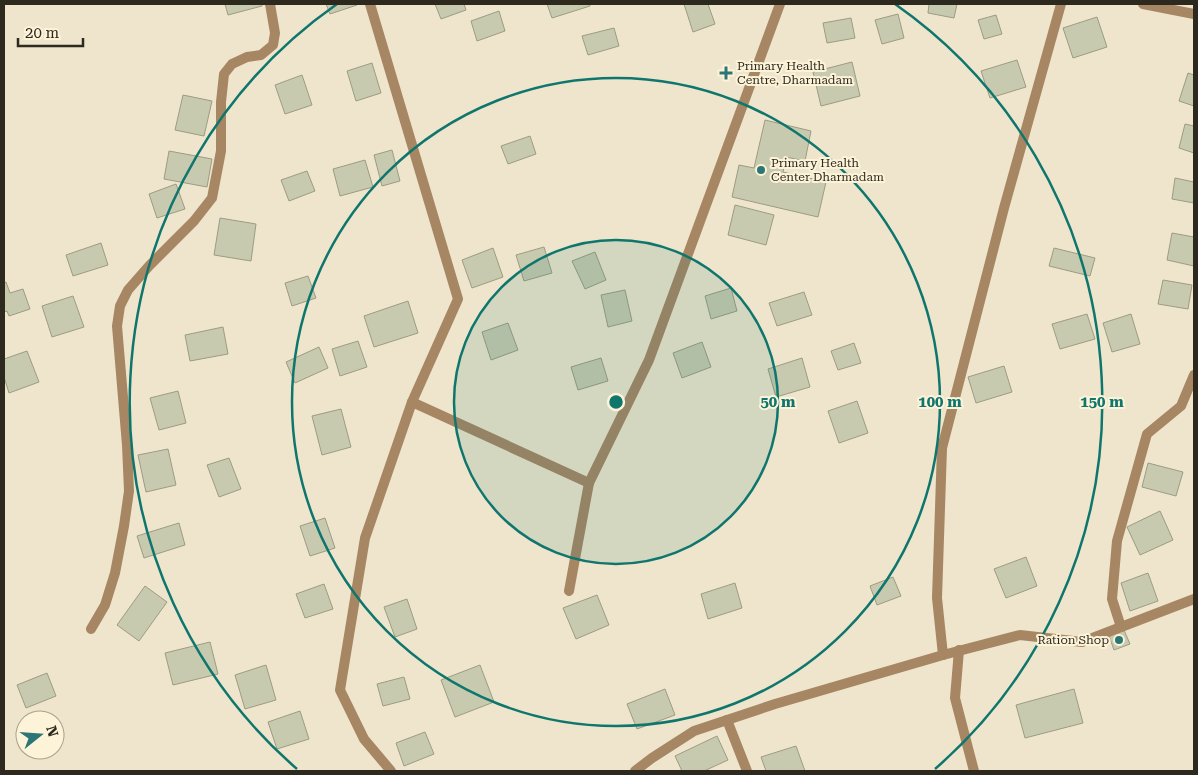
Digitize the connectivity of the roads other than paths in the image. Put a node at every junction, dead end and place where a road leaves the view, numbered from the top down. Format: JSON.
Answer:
{"nodes":[{"id":1,"x":270,"y":4,"type":"edge"},
{"id":2,"x":370,"y":4,"type":"edge"},
{"id":3,"x":780,"y":4,"type":"edge"},
{"id":4,"x":1060,"y":4,"type":"edge"},
{"id":5,"x":1143,"y":4,"type":"edge"},
{"id":6,"x":1194,"y":14,"type":"edge"},
{"id":7,"x":1194,"y":376,"type":"edge"},
{"id":8,"x":412,"y":402,"type":"junction"},
{"id":9,"x":589,"y":483,"type":"junction"},
{"id":10,"x":569,"y":591,"type":"dead end"},
{"id":11,"x":1194,"y":599,"type":"edge"},
{"id":12,"x":1121,"y":627,"type":"junction"},
{"id":13,"x":91,"y":629,"type":"dead end"},
{"id":14,"x":959,"y":650,"type":"junction"},
{"id":15,"x":943,"y":655,"type":"junction"},
{"id":16,"x":727,"y":720,"type":"junction"},
{"id":17,"x":391,"y":771,"type":"edge"},
{"id":18,"x":636,"y":771,"type":"edge"},
{"id":19,"x":748,"y":771,"type":"edge"},
{"id":20,"x":974,"y":771,"type":"edge"}],
"edges":[{"from":1,"to":13,"type":"street"},
{"from":2,"to":8,"type":"street"},
{"from":3,"to":9,"type":"street"},
{"from":4,"to":15,"type":"street"},
{"from":5,"to":6,"type":"street"},
{"from":7,"to":12,"type":"street"},
{"from":8,"to":9,"type":"street"},
{"from":8,"to":17,"type":"street"},
{"from":9,"to":10,"type":"street"},
{"from":11,"to":12,"type":"street"},
{"from":12,"to":14,"type":"street"},
{"from":14,"to":15,"type":"street"},
{"from":14,"to":20,"type":"street"},
{"from":15,"to":16,"type":"street"},
{"from":16,"to":18,"type":"street"},
{"from":16,"to":19,"type":"street"}]}
